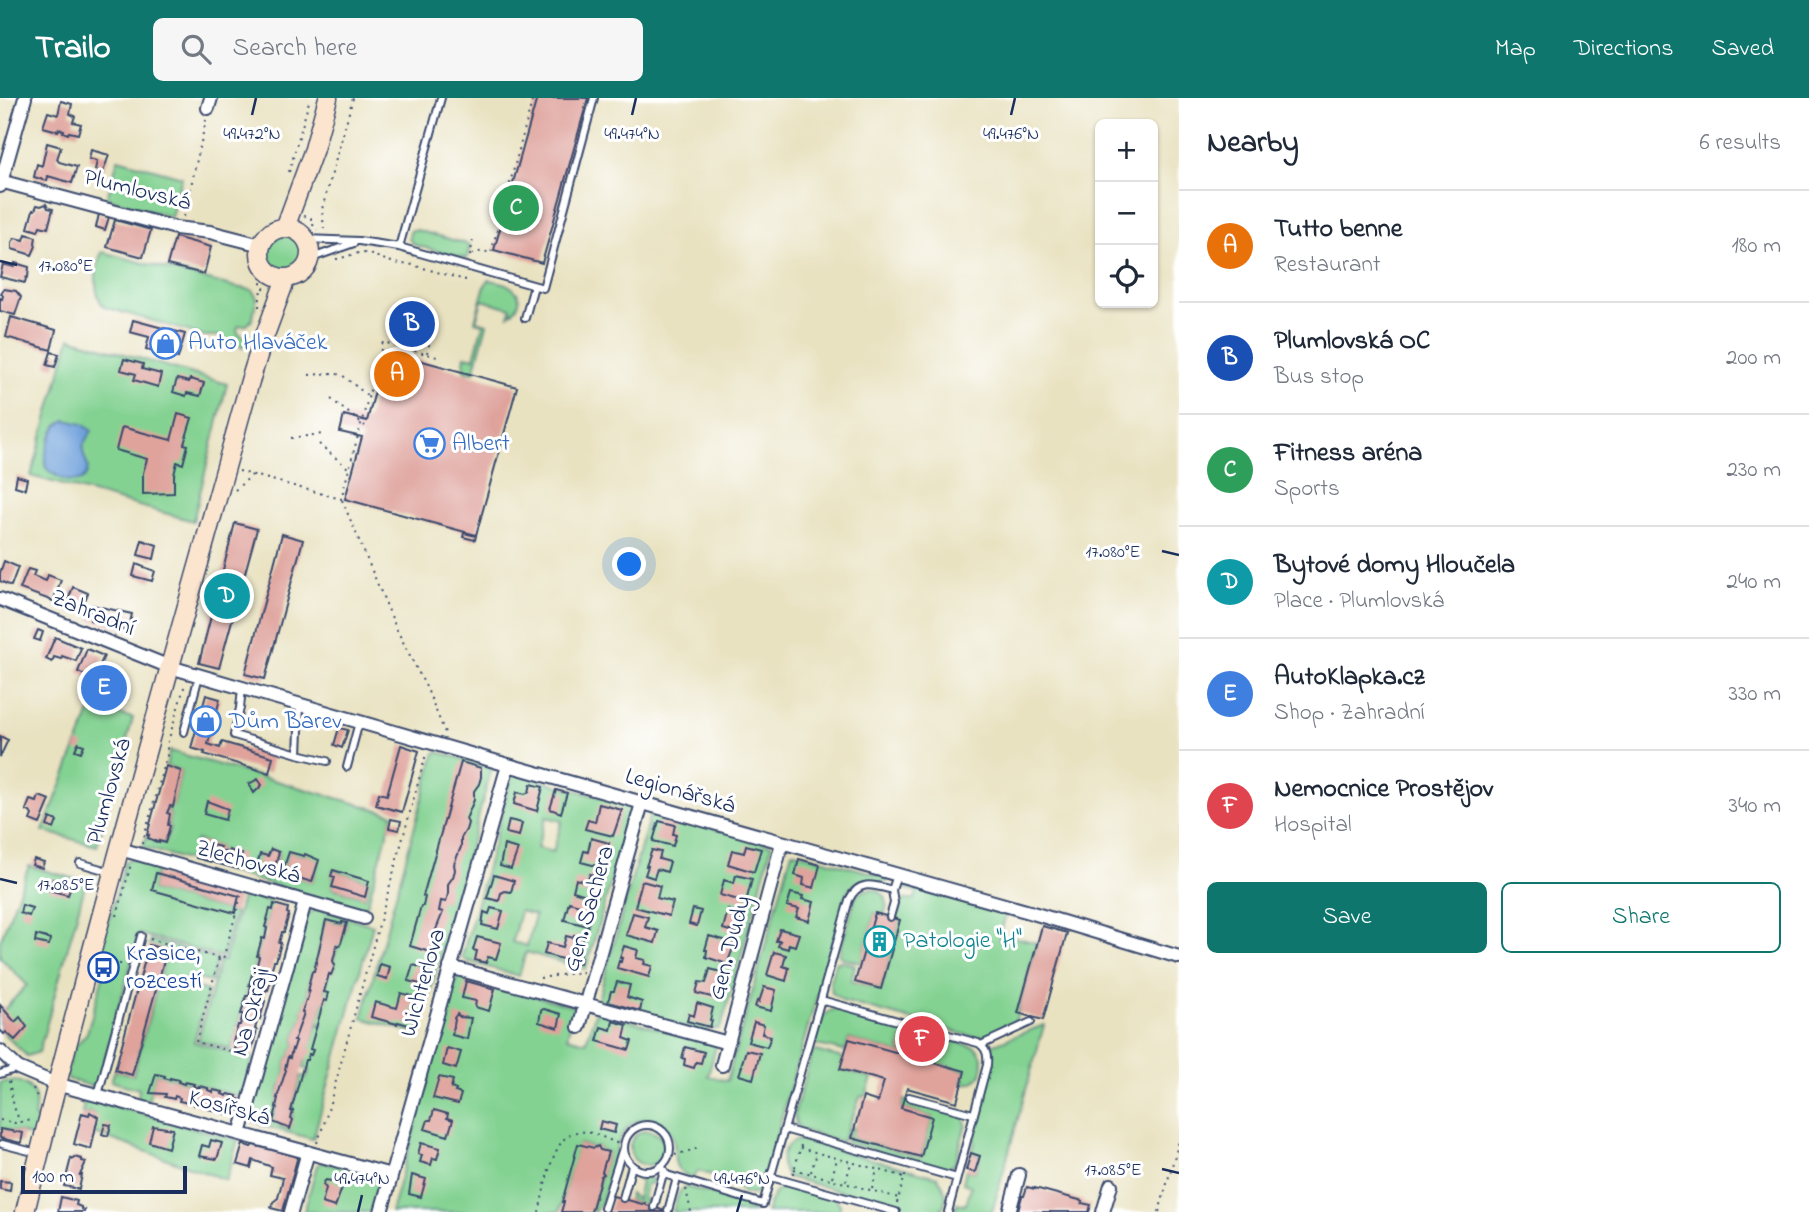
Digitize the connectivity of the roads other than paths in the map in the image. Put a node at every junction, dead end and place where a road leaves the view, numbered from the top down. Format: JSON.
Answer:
{"nodes":[{"id":1,"x":25,"y":98,"type":"edge"},
{"id":2,"x":328,"y":98,"type":"edge"},
{"id":3,"x":441,"y":98,"type":"edge"},
{"id":4,"x":594,"y":98,"type":"edge"},
{"id":5,"x":1,"y":183,"type":"edge"},
{"id":6,"x":293,"y":228,"type":"junction"},
{"id":7,"x":359,"y":242,"type":"junction"},
{"id":8,"x":255,"y":244,"type":"junction"},
{"id":9,"x":399,"y":247,"type":"junction"},
{"id":10,"x":318,"y":260,"type":"junction"},
{"id":11,"x":274,"y":280,"type":"junction"},
{"id":12,"x":534,"y":286,"type":"junction"},
{"id":13,"x":525,"y":318,"type":"dead end"},
{"id":14,"x":0,"y":599,"type":"edge"},
{"id":15,"x":178,"y":669,"type":"junction"},
{"id":16,"x":199,"y":676,"type":"junction"},
{"id":17,"x":242,"y":688,"type":"junction"},
{"id":18,"x":299,"y":705,"type":"junction"},
{"id":19,"x":359,"y":722,"type":"junction"},
{"id":20,"x":184,"y":732,"type":"dead end"},
{"id":21,"x":298,"y":754,"type":"junction"},
{"id":22,"x":327,"y":761,"type":"dead end"},
{"id":23,"x":508,"y":765,"type":"junction"},
{"id":24,"x":347,"y":767,"type":"dead end"},
{"id":25,"x":642,"y":803,"type":"junction"},
{"id":26,"x":782,"y":843,"type":"junction"},
{"id":27,"x":129,"y":851,"type":"junction"},
{"id":28,"x":80,"y":863,"type":"dead end"},
{"id":29,"x":113,"y":873,"type":"junction"},
{"id":30,"x":897,"y":875,"type":"junction"},
{"id":31,"x":892,"y":890,"type":"junction"},
{"id":32,"x":305,"y":902,"type":"junction"},
{"id":33,"x":890,"y":917,"type":"dead end"},
{"id":34,"x":364,"y":918,"type":"dead end"},
{"id":35,"x":141,"y":936,"type":"road end"},
{"id":36,"x":1179,"y":957,"type":"edge"},
{"id":37,"x":450,"y":967,"type":"junction"},
{"id":38,"x":821,"y":1000,"type":"junction"},
{"id":39,"x":585,"y":1003,"type":"junction"},
{"id":40,"x":1031,"y":1022,"type":"dead end"},
{"id":41,"x":579,"y":1027,"type":"dead end"},
{"id":42,"x":728,"y":1043,"type":"junction"},
{"id":43,"x":981,"y":1045,"type":"junction"},
{"id":44,"x":0,"y":1051,"type":"edge"},
{"id":45,"x":722,"y":1065,"type":"dead end"},
{"id":46,"x":0,"y":1074,"type":"edge"},
{"id":47,"x":16,"y":1074,"type":"junction"},
{"id":48,"x":56,"y":1084,"type":"junction"},
{"id":49,"x":98,"y":1095,"type":"junction"},
{"id":50,"x":909,"y":1097,"type":"dead end"},
{"id":51,"x":972,"y":1114,"type":"junction"},
{"id":52,"x":784,"y":1129,"type":"junction"},
{"id":53,"x":240,"y":1134,"type":"junction"},
{"id":54,"x":2,"y":1144,"type":"dead end"},
{"id":55,"x":623,"y":1146,"type":"junction"},
{"id":56,"x":39,"y":1153,"type":"junction"},
{"id":57,"x":311,"y":1153,"type":"junction"},
{"id":58,"x":632,"y":1166,"type":"junction"},
{"id":59,"x":662,"y":1168,"type":"junction"},
{"id":60,"x":391,"y":1175,"type":"junction"},
{"id":61,"x":1019,"y":1175,"type":"dead end"},
{"id":62,"x":771,"y":1177,"type":"junction"},
{"id":63,"x":957,"y":1178,"type":"junction"},
{"id":64,"x":681,"y":1179,"type":"junction"},
{"id":65,"x":1111,"y":1185,"type":"dead end"},
{"id":66,"x":623,"y":1198,"type":"dead end"},
{"id":67,"x":763,"y":1204,"type":"junction"},
{"id":68,"x":654,"y":1207,"type":"dead end"},
{"id":69,"x":604,"y":1208,"type":"dead end"},
{"id":70,"x":668,"y":1211,"type":"edge"},
{"id":71,"x":25,"y":1212,"type":"edge"},
{"id":72,"x":291,"y":1212,"type":"edge"},
{"id":73,"x":381,"y":1212,"type":"edge"},
{"id":74,"x":761,"y":1212,"type":"edge"},
{"id":75,"x":895,"y":1212,"type":"edge"},
{"id":76,"x":948,"y":1212,"type":"edge"},
{"id":77,"x":1009,"y":1212,"type":"edge"},
{"id":78,"x":1103,"y":1212,"type":"edge"}],
"edges":[{"from":1,"to":5,"type":"street"},
{"from":2,"to":6,"type":"main road"},
{"from":3,"to":9,"type":"lane"},
{"from":4,"to":12,"type":"lane"},
{"from":5,"to":8,"type":"street","name":"Plumlovská"},
{"from":6,"to":7,"type":"lane"},
{"from":6,"to":8,"type":"main road"},
{"from":6,"to":10,"type":"main road"},
{"from":7,"to":9,"type":"lane"},
{"from":7,"to":10,"type":"lane"},
{"from":8,"to":11,"type":"main road"},
{"from":9,"to":12,"type":"lane"},
{"from":10,"to":11,"type":"main road"},
{"from":11,"to":15,"type":"main road","name":"Plumlovská"},
{"from":12,"to":13,"type":"lane"},
{"from":14,"to":15,"type":"street","name":"Zahradní"},
{"from":15,"to":16,"type":"street","name":"Legionářská"},
{"from":15,"to":27,"type":"main road","name":"Plumlovská"},
{"from":16,"to":17,"type":"street","name":"Legionářská"},
{"from":16,"to":20,"type":"lane"},
{"from":17,"to":18,"type":"street","name":"Legionářská"},
{"from":17,"to":21,"type":"lane"},
{"from":18,"to":19,"type":"street","name":"Legionářská"},
{"from":18,"to":21,"type":"lane"},
{"from":19,"to":23,"type":"street","name":"Legionářská"},
{"from":19,"to":24,"type":"lane"},
{"from":21,"to":22,"type":"lane"},
{"from":23,"to":25,"type":"street","name":"Legionářská"},
{"from":23,"to":37,"type":"street","name":"Wichterlova"},
{"from":25,"to":26,"type":"street","name":"Legionářská"},
{"from":25,"to":39,"type":"street","name":"Gen. Sachera"},
{"from":26,"to":30,"type":"street","name":"Legionářská"},
{"from":26,"to":42,"type":"street","name":"Gen. Dudy"},
{"from":27,"to":29,"type":"main road","name":"Plumlovská"},
{"from":27,"to":32,"type":"street","name":"Zlechovská"},
{"from":28,"to":29,"type":"lane"},
{"from":29,"to":48,"type":"main road","name":"Plumlovská"},
{"from":30,"to":31,"type":"lane"},
{"from":30,"to":36,"type":"street","name":"Legionářská"},
{"from":31,"to":33,"type":"lane"},
{"from":31,"to":38,"type":"lane"},
{"from":32,"to":34,"type":"street","name":"Zlechovská"},
{"from":32,"to":53,"type":"street","name":"Na Okraji"},
{"from":35,"to":49,"type":"lane"},
{"from":37,"to":39,"type":"street"},
{"from":37,"to":60,"type":"street","name":"Wichterlova"},
{"from":38,"to":43,"type":"lane"},
{"from":38,"to":52,"type":"lane"},
{"from":39,"to":41,"type":"street","name":"Gen. Sachera"},
{"from":39,"to":42,"type":"street"},
{"from":40,"to":43,"type":"lane"},
{"from":42,"to":45,"type":"street","name":"Gen. Dudy"},
{"from":43,"to":51,"type":"lane"},
{"from":44,"to":47,"type":"street"},
{"from":46,"to":47,"type":"lane"},
{"from":47,"to":48,"type":"street","name":"Kosířská"},
{"from":48,"to":49,"type":"street","name":"Kosířská"},
{"from":48,"to":56,"type":"main road","name":"Plumlovská"},
{"from":49,"to":53,"type":"street","name":"Kosířská"},
{"from":50,"to":51,"type":"lane"},
{"from":51,"to":63,"type":"lane"},
{"from":52,"to":62,"type":"lane"},
{"from":52,"to":63,"type":"lane"},
{"from":53,"to":57,"type":"street","name":"Kosířská"},
{"from":54,"to":56,"type":"lane"},
{"from":55,"to":58,"type":"lane"},
{"from":55,"to":59,"type":"lane"},
{"from":55,"to":69,"type":"lane"},
{"from":56,"to":71,"type":"main road","name":"Plumlovská"},
{"from":57,"to":60,"type":"street","name":"Kosířská"},
{"from":57,"to":72,"type":"street"},
{"from":58,"to":59,"type":"lane"},
{"from":58,"to":66,"type":"lane"},
{"from":59,"to":64,"type":"lane"},
{"from":59,"to":68,"type":"lane"},
{"from":60,"to":73,"type":"street","name":"Wichterlova"},
{"from":61,"to":77,"type":"street"},
{"from":62,"to":67,"type":"lane"},
{"from":62,"to":75,"type":"lane"},
{"from":63,"to":76,"type":"lane"},
{"from":64,"to":67,"type":"lane"},
{"from":64,"to":70,"type":"lane"},
{"from":65,"to":78,"type":"street"},
{"from":67,"to":74,"type":"lane"}]}
